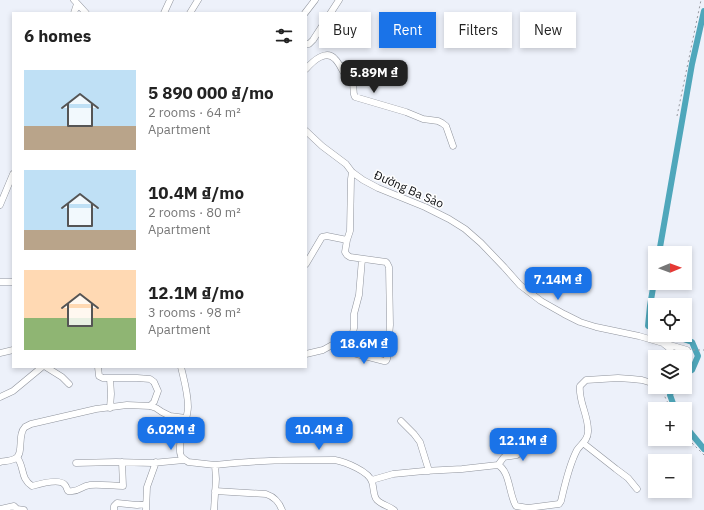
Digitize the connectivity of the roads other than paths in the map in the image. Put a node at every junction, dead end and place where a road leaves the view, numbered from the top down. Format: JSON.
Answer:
{"nodes":[{"id":1,"x":170,"y":0,"type":"edge"},
{"id":2,"x":198,"y":0,"type":"edge"},
{"id":3,"x":315,"y":0,"type":"edge"},
{"id":4,"x":339,"y":0,"type":"edge"},
{"id":5,"x":76,"y":2,"type":"edge"},
{"id":6,"x":74,"y":12,"type":"edge"},
{"id":7,"x":85,"y":12,"type":"edge"},
{"id":8,"x":164,"y":12,"type":"edge"},
{"id":9,"x":191,"y":12,"type":"edge"},
{"id":10,"x":306,"y":12,"type":"edge"},
{"id":11,"x":307,"y":44,"type":"edge"},
{"id":12,"x":307,"y":68,"type":"edge"},
{"id":13,"x":307,"y":132,"type":"edge"},
{"id":14,"x":453,"y":146,"type":"dead end"},
{"id":15,"x":352,"y":172,"type":"junction"},
{"id":16,"x":12,"y":176,"type":"edge"},
{"id":17,"x":0,"y":205,"type":"edge"},
{"id":18,"x":347,"y":240,"type":"junction"},
{"id":19,"x":362,"y":259,"type":"junction"},
{"id":20,"x":307,"y":262,"type":"edge"},
{"id":21,"x":0,"y":282,"type":"edge"},
{"id":22,"x":12,"y":282,"type":"edge"},
{"id":23,"x":648,"y":338,"type":"edge"},
{"id":24,"x":661,"y":342,"type":"joint"},
{"id":25,"x":349,"y":343,"type":"junction"},
{"id":26,"x":12,"y":350,"type":"edge"},
{"id":27,"x":670,"y":350,"type":"edge"},
{"id":28,"x":687,"y":350,"type":"edge"},
{"id":29,"x":0,"y":353,"type":"edge"},
{"id":30,"x":307,"y":354,"type":"edge"},
{"id":31,"x":41,"y":368,"type":"edge"},
{"id":32,"x":48,"y":368,"type":"edge"},
{"id":33,"x":98,"y":368,"type":"edge"},
{"id":34,"x":181,"y":368,"type":"edge"},
{"id":35,"x":110,"y":378,"type":"junction"},
{"id":36,"x":648,"y":382,"type":"edge"},
{"id":37,"x":69,"y":384,"type":"dead end"},
{"id":38,"x":0,"y":397,"type":"edge"},
{"id":39,"x":150,"y":406,"type":"junction"},
{"id":40,"x":110,"y":408,"type":"junction"},
{"id":41,"x":186,"y":418,"type":"junction"},
{"id":42,"x":400,"y":421,"type":"dead end"},
{"id":43,"x":538,"y":443,"type":"dead end"},
{"id":44,"x":583,"y":443,"type":"junction"},
{"id":45,"x":17,"y":457,"type":"junction"},
{"id":46,"x":184,"y":460,"type":"junction"},
{"id":47,"x":0,"y":462,"type":"edge"},
{"id":48,"x":122,"y":462,"type":"junction"},
{"id":49,"x":156,"y":462,"type":"junction"},
{"id":50,"x":76,"y":464,"type":"dead end"},
{"id":51,"x":215,"y":465,"type":"junction"},
{"id":52,"x":498,"y":465,"type":"junction"},
{"id":53,"x":429,"y":471,"type":"junction"},
{"id":54,"x":372,"y":480,"type":"junction"},
{"id":55,"x":636,"y":489,"type":"dead end"},
{"id":56,"x":215,"y":491,"type":"junction"},
{"id":57,"x":146,"y":507,"type":"edge"},
{"id":58,"x":560,"y":507,"type":"edge"},
{"id":59,"x":0,"y":509,"type":"edge"},
{"id":60,"x":392,"y":509,"type":"edge"},
{"id":61,"x":24,"y":510,"type":"edge"},
{"id":62,"x":114,"y":510,"type":"edge"},
{"id":63,"x":214,"y":510,"type":"edge"},
{"id":64,"x":282,"y":510,"type":"edge"}],
"edges":[{"from":1,"to":8,"type":"street"},
{"from":2,"to":9,"type":"street"},
{"from":3,"to":10,"type":"street"},
{"from":4,"to":11,"type":"street"},
{"from":5,"to":6,"type":"street"},
{"from":5,"to":7,"type":"street"},
{"from":12,"to":14,"type":"street"},
{"from":13,"to":15,"type":"street","name":"Đường Ba Sào"},
{"from":15,"to":18,"type":"street"},
{"from":15,"to":23,"type":"street","name":"Đường Ba Sào"},
{"from":16,"to":17,"type":"street"},
{"from":18,"to":19,"type":"street"},
{"from":18,"to":20,"type":"street"},
{"from":19,"to":25,"type":"street"},
{"from":19,"to":25,"type":"street"},
{"from":21,"to":22,"type":"street"},
{"from":24,"to":27,"type":"street"},
{"from":24,"to":28,"type":"street","name":"Đường Ba Sào"},
{"from":25,"to":30,"type":"street"},
{"from":26,"to":29,"type":"street"},
{"from":31,"to":38,"type":"street"},
{"from":32,"to":37,"type":"street"},
{"from":33,"to":35,"type":"street"},
{"from":34,"to":41,"type":"street"},
{"from":35,"to":39,"type":"street"},
{"from":35,"to":40,"type":"street"},
{"from":36,"to":44,"type":"street"},
{"from":39,"to":40,"type":"street"},
{"from":39,"to":41,"type":"street"},
{"from":40,"to":45,"type":"street"},
{"from":41,"to":46,"type":"street"},
{"from":42,"to":53,"type":"street"},
{"from":43,"to":52,"type":"street"},
{"from":44,"to":55,"type":"street"},
{"from":44,"to":58,"type":"street"},
{"from":45,"to":47,"type":"street"},
{"from":45,"to":48,"type":"street"},
{"from":46,"to":49,"type":"street"},
{"from":46,"to":51,"type":"street"},
{"from":48,"to":49,"type":"street"},
{"from":48,"to":50,"type":"street"},
{"from":49,"to":57,"type":"street"},
{"from":51,"to":54,"type":"street"},
{"from":51,"to":56,"type":"street"},
{"from":52,"to":53,"type":"street"},
{"from":52,"to":58,"type":"street"},
{"from":53,"to":54,"type":"street"},
{"from":54,"to":60,"type":"street"},
{"from":56,"to":63,"type":"street"},
{"from":56,"to":64,"type":"street"},
{"from":57,"to":62,"type":"street"},
{"from":59,"to":61,"type":"street"}]}
